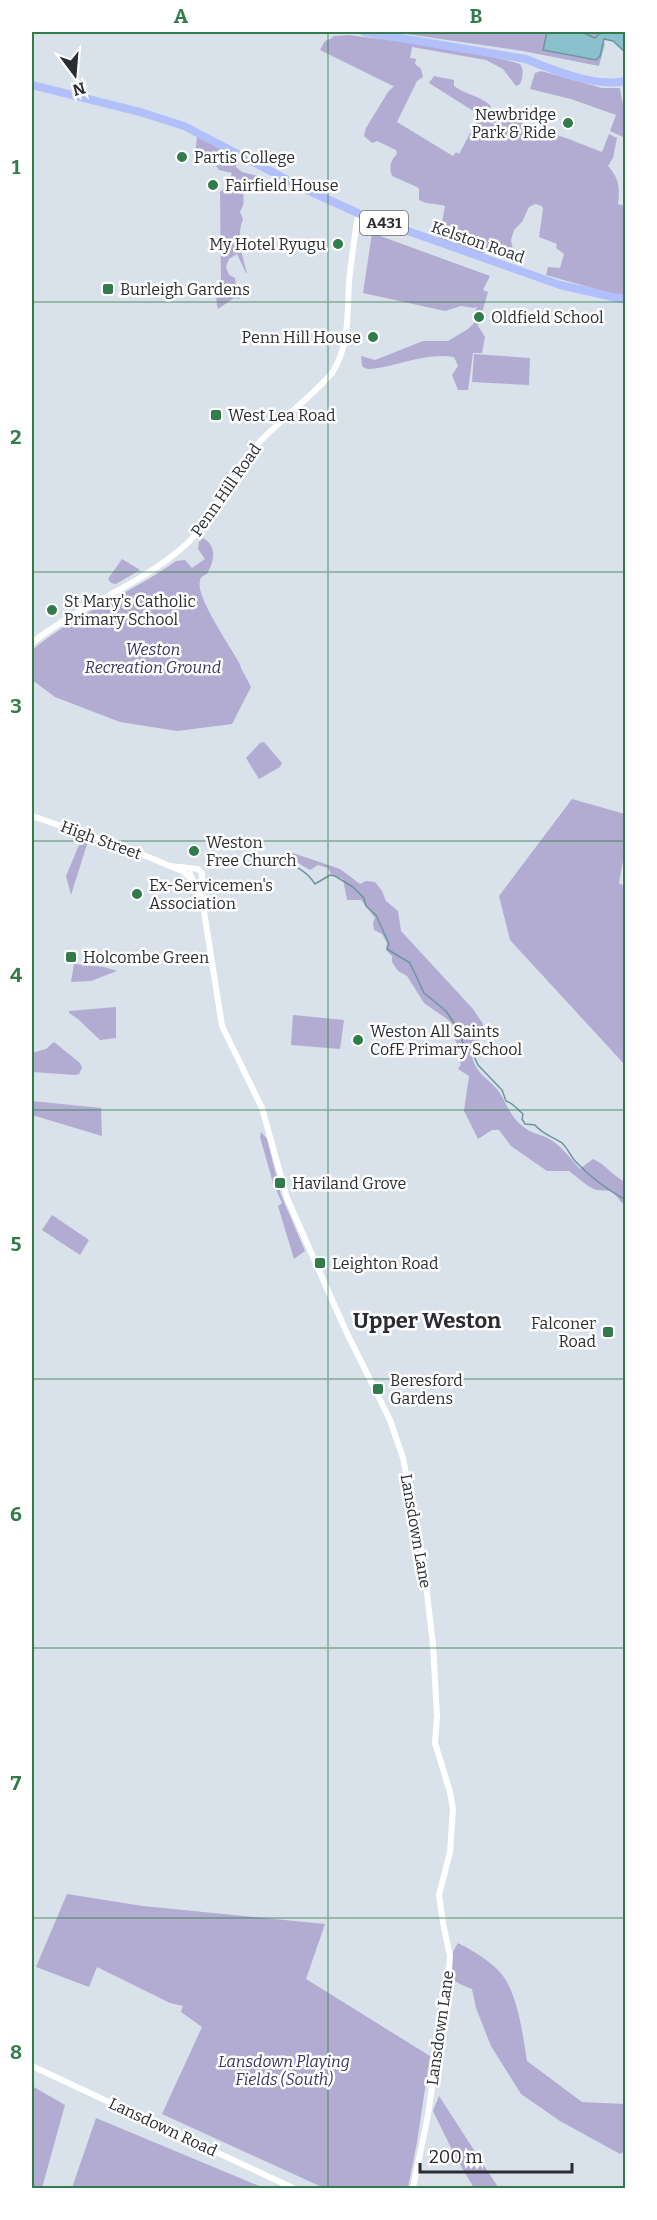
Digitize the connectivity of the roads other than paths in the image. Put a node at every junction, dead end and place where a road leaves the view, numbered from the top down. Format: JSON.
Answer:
{"nodes":[{"id":1,"x":364,"y":32,"type":"edge"},
{"id":2,"x":626,"y":81,"type":"edge"},
{"id":3,"x":32,"y":85,"type":"edge"},
{"id":4,"x":360,"y":214,"type":"junction"},
{"id":5,"x":626,"y":300,"type":"edge"},
{"id":6,"x":32,"y":643,"type":"edge"},
{"id":7,"x":32,"y":816,"type":"edge"},
{"id":8,"x":170,"y":866,"type":"junction"},
{"id":9,"x":195,"y":869,"type":"junction"},
{"id":10,"x":191,"y":879,"type":"junction"},
{"id":11,"x":201,"y":879,"type":"junction"},
{"id":12,"x":203,"y":905,"type":"junction"},
{"id":13,"x":32,"y":2066,"type":"edge"},
{"id":14,"x":293,"y":2188,"type":"edge"},
{"id":15,"x":413,"y":2188,"type":"edge"}],
"edges":[{"from":1,"to":2,"type":"main road"},
{"from":3,"to":4,"type":"main road","name":"Kelston Road","number":"A431"},
{"from":4,"to":5,"type":"main road","name":"Kelston Road","number":"A431"},
{"from":4,"to":6,"type":"street","name":"Penn Hill Road"},
{"from":7,"to":8,"type":"street","name":"High Street"},
{"from":8,"to":9,"type":"street","name":"High Street"},
{"from":8,"to":10,"type":"street","name":"High Street"},
{"from":9,"to":10,"type":"street"},
{"from":9,"to":11,"type":"street"},
{"from":10,"to":11,"type":"street"},
{"from":10,"to":12,"type":"street","name":"Lansdown Lane"},
{"from":11,"to":12,"type":"street","name":"Lansdown Lane"},
{"from":12,"to":15,"type":"street","name":"Lansdown Lane"},
{"from":13,"to":14,"type":"street","name":"Lansdown Road"}]}
